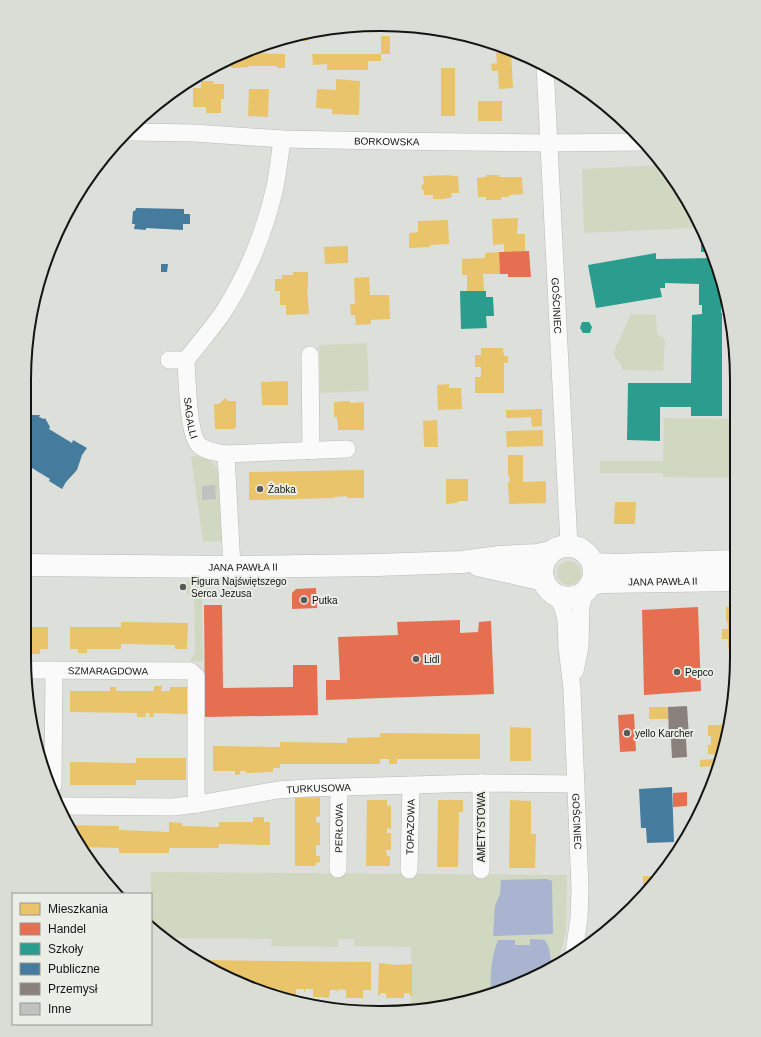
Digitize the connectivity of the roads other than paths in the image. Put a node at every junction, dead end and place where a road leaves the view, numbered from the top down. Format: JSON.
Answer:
{"nodes":[{"id":1,"x":545,"y":73,"type":"edge"},
{"id":2,"x":134,"y":132,"type":"edge"},
{"id":3,"x":282,"y":139,"type":"junction"},
{"id":4,"x":636,"y":142,"type":"edge"},
{"id":5,"x":548,"y":144,"type":"junction"},
{"id":6,"x":310,"y":355,"type":"dead end"},
{"id":7,"x":347,"y":450,"type":"dead end"},
{"id":8,"x":311,"y":451,"type":"junction"},
{"id":9,"x":226,"y":454,"type":"junction"},
{"id":10,"x":560,"y":549,"type":"junction"},
{"id":11,"x":730,"y":561,"type":"edge"},
{"id":12,"x":462,"y":562,"type":"junction"},
{"id":13,"x":31,"y":565,"type":"edge"},
{"id":14,"x":232,"y":567,"type":"junction"},
{"id":15,"x":590,"y":580,"type":"junction"},
{"id":16,"x":730,"y":580,"type":"edge"},
{"id":17,"x":550,"y":588,"type":"junction"},
{"id":18,"x":32,"y":670,"type":"edge"},
{"id":19,"x":54,"y":670,"type":"junction"},
{"id":20,"x":572,"y":689,"type":"junction"},
{"id":21,"x":53,"y":777,"type":"edge"},
{"id":22,"x":481,"y":783,"type":"junction"},
{"id":23,"x":410,"y":784,"type":"junction"},
{"id":24,"x":576,"y":784,"type":"junction"},
{"id":25,"x":339,"y":788,"type":"junction"},
{"id":26,"x":198,"y":804,"type":"junction"},
{"id":27,"x":65,"y":806,"type":"edge"},
{"id":28,"x":338,"y":869,"type":"dead end"},
{"id":29,"x":409,"y":870,"type":"dead end"},
{"id":30,"x":481,"y":870,"type":"dead end"},
{"id":31,"x":575,"y":947,"type":"edge"}],
"edges":[{"from":1,"to":5,"type":"street","name":"GOŚCINIEC"},
{"from":2,"to":3,"type":"street","name":"BORKOWSKA"},
{"from":3,"to":5,"type":"street","name":"BORKOWSKA"},
{"from":3,"to":9,"type":"street","name":"SAGALLI"},
{"from":4,"to":5,"type":"street","name":"BORKOWSKA"},
{"from":5,"to":10,"type":"street","name":"GOŚCINIEC"},
{"from":6,"to":8,"type":"street"},
{"from":7,"to":8,"type":"street","name":"SAGALLI"},
{"from":8,"to":9,"type":"street","name":"SAGALLI"},
{"from":9,"to":14,"type":"street"},
{"from":10,"to":12,"type":"street","name":"JANA PAWŁA II"},
{"from":10,"to":15,"type":"street"},
{"from":10,"to":17,"type":"street"},
{"from":11,"to":15,"type":"street","name":"JANA PAWŁA II"},
{"from":12,"to":14,"type":"street","name":"JANA PAWŁA II"},
{"from":12,"to":17,"type":"street","name":"JANA PAWŁA II"},
{"from":13,"to":14,"type":"street","name":"JANA PAWŁA II"},
{"from":15,"to":16,"type":"street","name":"JANA PAWŁA II"},
{"from":15,"to":17,"type":"street"},
{"from":15,"to":20,"type":"street","name":"GOŚCINIEC"},
{"from":17,"to":20,"type":"street","name":"GOŚCINIEC"},
{"from":18,"to":19,"type":"street","name":"SZMARAGDOWA"},
{"from":19,"to":21,"type":"street"},
{"from":19,"to":26,"type":"street","name":"SZMARAGDOWA"},
{"from":20,"to":24,"type":"street","name":"GOŚCINIEC"},
{"from":22,"to":23,"type":"street","name":"TURKUSOWA"},
{"from":22,"to":24,"type":"street","name":"TURKUSOWA"},
{"from":22,"to":30,"type":"street","name":"AMETYSTOWA"},
{"from":23,"to":25,"type":"street","name":"TURKUSOWA"},
{"from":23,"to":29,"type":"street","name":"TOPAZOWA"},
{"from":24,"to":31,"type":"street","name":"GOŚCINIEC"},
{"from":25,"to":26,"type":"street","name":"TURKUSOWA"},
{"from":25,"to":28,"type":"street","name":"PERŁOWA"},
{"from":26,"to":27,"type":"street","name":"TURKUSOWA"}]}
